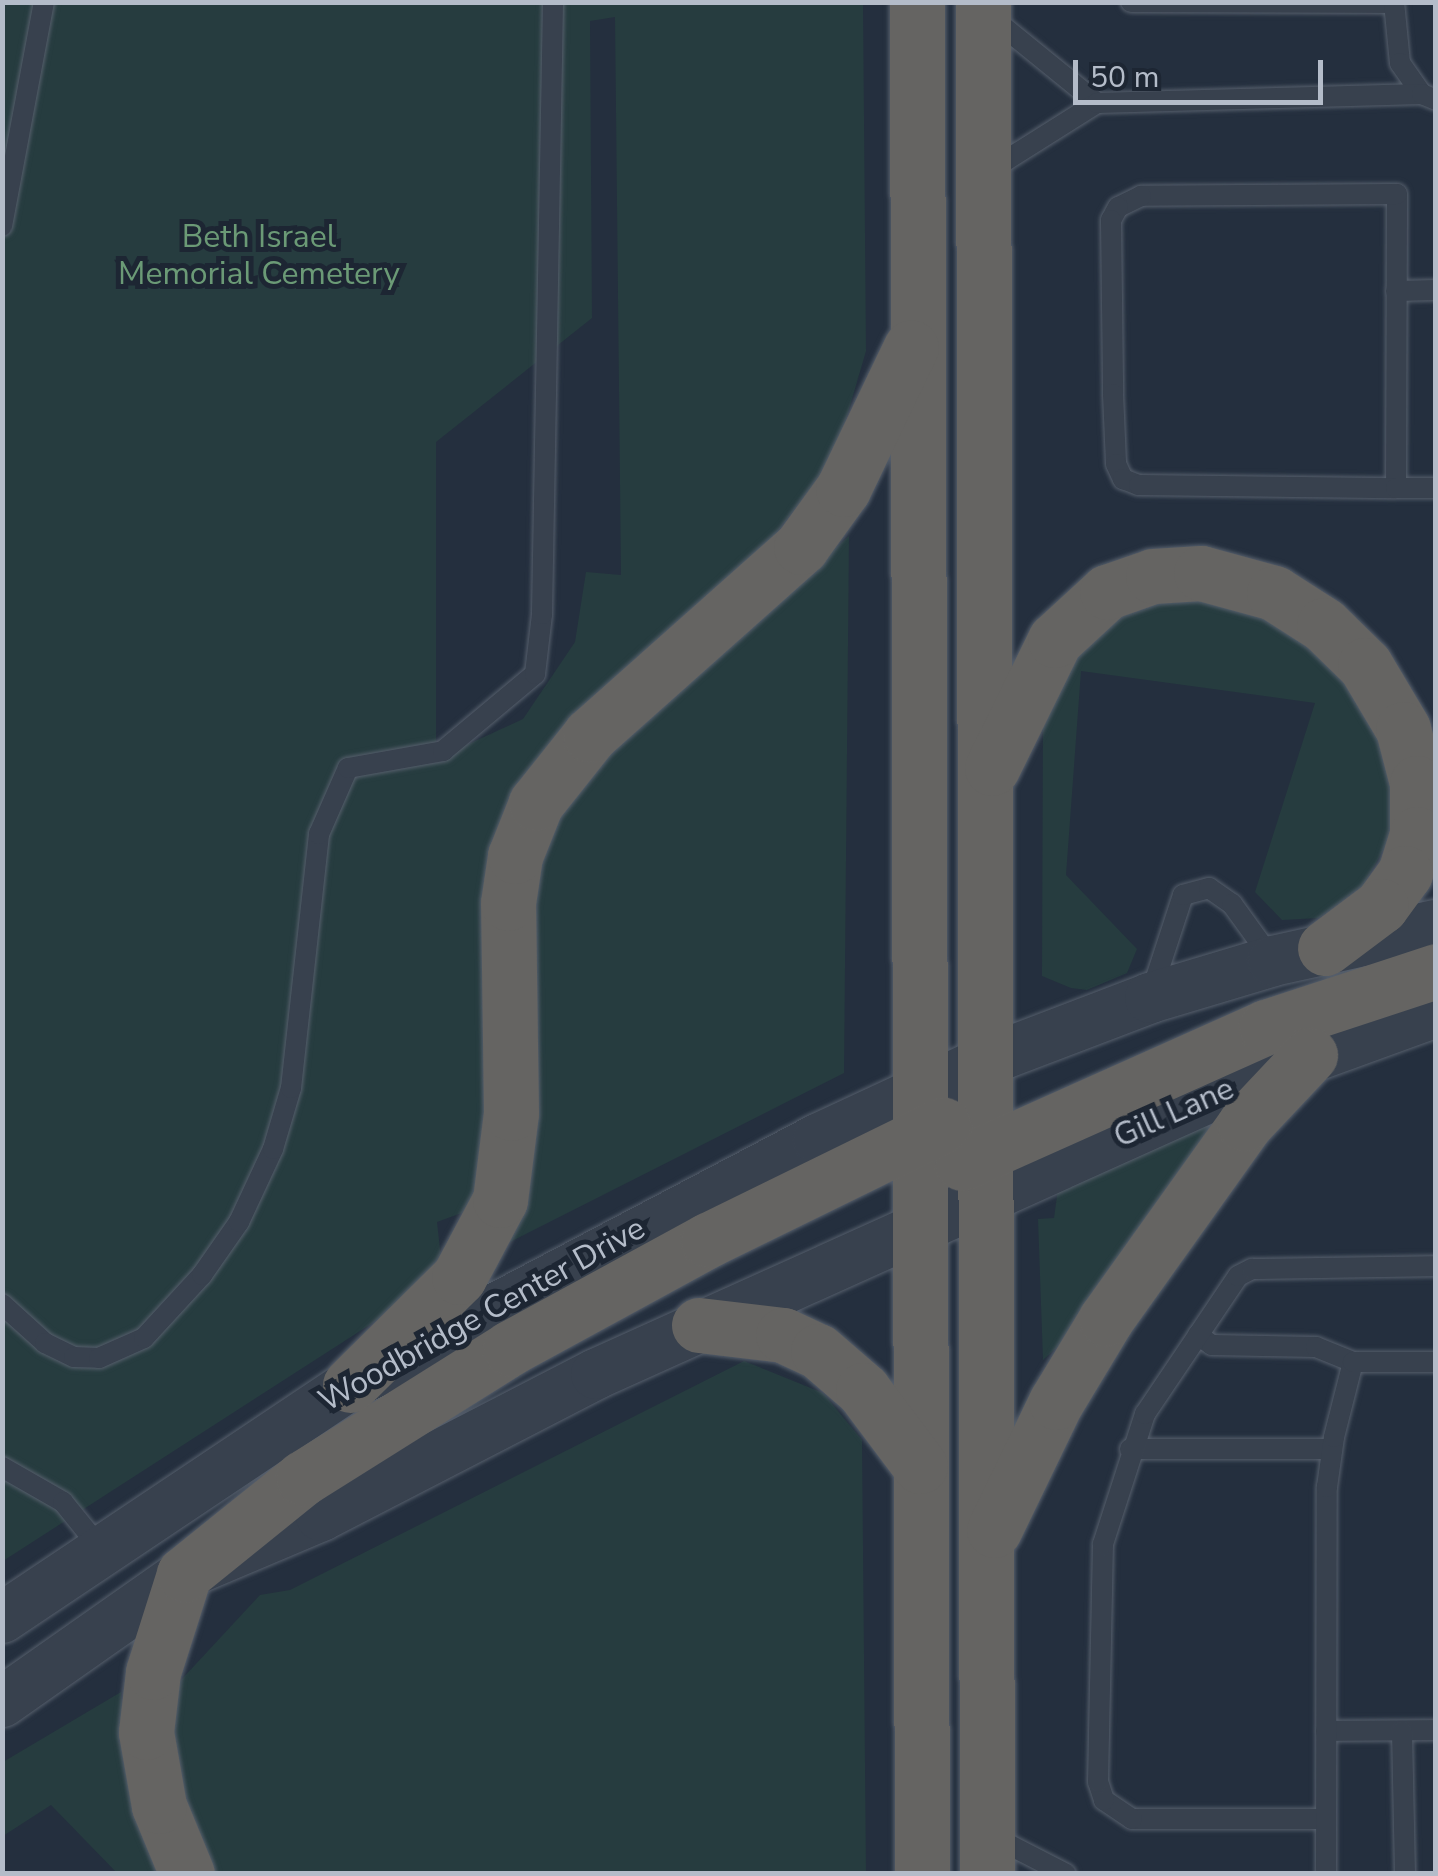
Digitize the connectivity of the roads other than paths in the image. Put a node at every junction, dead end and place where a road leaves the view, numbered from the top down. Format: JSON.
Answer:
{"nodes":[{"id":1,"x":44,"y":2,"type":"edge"},
{"id":2,"x":554,"y":2,"type":"edge"},
{"id":3,"x":918,"y":2,"type":"edge"},
{"id":4,"x":1131,"y":2,"type":"edge"},
{"id":5,"x":1394,"y":3,"type":"edge"},
{"id":6,"x":982,"y":6,"type":"edge"},
{"id":7,"x":1429,"y":97,"type":"edge"},
{"id":8,"x":1097,"y":103,"type":"junction"},
{"id":9,"x":983,"y":175,"type":"junction"},
{"id":10,"x":2,"y":226,"type":"edge"},
{"id":11,"x":1436,"y":290,"type":"edge"},
{"id":12,"x":1396,"y":291,"type":"junction"},
{"id":13,"x":918,"y":330,"type":"junction"},
{"id":14,"x":1396,"y":488,"type":"junction"},
{"id":15,"x":1436,"y":488,"type":"edge"},
{"id":16,"x":984,"y":784,"type":"junction"},
{"id":17,"x":1436,"y":925,"type":"edge"},
{"id":18,"x":1325,"y":948,"type":"junction"},
{"id":19,"x":1273,"y":961,"type":"junction"},
{"id":20,"x":1436,"y":971,"type":"edge"},
{"id":21,"x":1150,"y":998,"type":"junction"},
{"id":22,"x":1436,"y":1012,"type":"edge"},
{"id":23,"x":1310,"y":1055,"type":"junction"},
{"id":24,"x":988,"y":1060,"type":"junction"},
{"id":25,"x":917,"y":1118,"type":"junction"},
{"id":26,"x":987,"y":1171,"type":"junction"},
{"id":27,"x":918,"y":1228,"type":"junction"},
{"id":28,"x":1436,"y":1266,"type":"edge"},
{"id":29,"x":2,"y":1304,"type":"edge"},
{"id":30,"x":700,"y":1326,"type":"junction"},
{"id":31,"x":1198,"y":1335,"type":"junction"},
{"id":32,"x":1354,"y":1362,"type":"junction"},
{"id":33,"x":1436,"y":1362,"type":"edge"},
{"id":34,"x":350,"y":1386,"type":"junction"},
{"id":35,"x":1130,"y":1449,"type":"junction"},
{"id":36,"x":1331,"y":1449,"type":"junction"},
{"id":37,"x":920,"y":1466,"type":"junction"},
{"id":38,"x":2,"y":1468,"type":"edge"},
{"id":39,"x":986,"y":1546,"type":"junction"},
{"id":40,"x":102,"y":1549,"type":"junction"},
{"id":41,"x":167,"y":1550,"type":"junction"},
{"id":42,"x":2,"y":1618,"type":"edge"},
{"id":43,"x":2,"y":1702,"type":"edge"},
{"id":44,"x":922,"y":1722,"type":"junction"},
{"id":45,"x":1436,"y":1730,"type":"edge"},
{"id":46,"x":1402,"y":1731,"type":"junction"},
{"id":47,"x":1326,"y":1732,"type":"junction"},
{"id":48,"x":1326,"y":1819,"type":"junction"},
{"id":49,"x":987,"y":1854,"type":"edge"},
{"id":50,"x":187,"y":1874,"type":"edge"},
{"id":51,"x":892,"y":1874,"type":"edge"},
{"id":52,"x":922,"y":1874,"type":"edge"},
{"id":53,"x":1066,"y":1874,"type":"edge"},
{"id":54,"x":1326,"y":1874,"type":"edge"},
{"id":55,"x":1405,"y":1874,"type":"edge"}],
"edges":[{"from":1,"to":10,"type":"lane"},
{"from":2,"to":29,"type":"lane"},
{"from":3,"to":13,"type":"highway"},
{"from":4,"to":5,"type":"lane"},
{"from":5,"to":7,"type":"lane"},
{"from":6,"to":8,"type":"lane"},
{"from":6,"to":9,"type":"highway"},
{"from":7,"to":8,"type":"lane"},
{"from":8,"to":9,"type":"lane"},
{"from":9,"to":16,"type":"highway"},
{"from":11,"to":12,"type":"lane"},
{"from":12,"to":14,"type":"lane"},
{"from":12,"to":14,"type":"lane"},
{"from":13,"to":25,"type":"highway"},
{"from":13,"to":34,"type":"highway"},
{"from":14,"to":15,"type":"lane"},
{"from":16,"to":18,"type":"highway"},
{"from":16,"to":24,"type":"highway"},
{"from":17,"to":18,"type":"street"},
{"from":18,"to":19,"type":"street"},
{"from":19,"to":21,"type":"street"},
{"from":19,"to":21,"type":"lane"},
{"from":20,"to":26,"type":"highway"},
{"from":21,"to":24,"type":"street"},
{"from":22,"to":23,"type":"street","name":"Gill Lane"},
{"from":23,"to":26,"type":"street","name":"Gill Lane"},
{"from":23,"to":39,"type":"highway"},
{"from":24,"to":25,"type":"highway"},
{"from":24,"to":26,"type":"highway"},
{"from":25,"to":27,"type":"highway"},
{"from":25,"to":34,"type":"street","name":"Woodbridge Center Drive"},
{"from":25,"to":41,"type":"highway"},
{"from":26,"to":27,"type":"highway"},
{"from":26,"to":39,"type":"highway"},
{"from":27,"to":30,"type":"street","name":"Woodbridge Center Drive"},
{"from":27,"to":37,"type":"highway"},
{"from":28,"to":31,"type":"lane"},
{"from":30,"to":37,"type":"highway"},
{"from":30,"to":41,"type":"street","name":"Woodbridge Center Drive"},
{"from":31,"to":32,"type":"lane"},
{"from":31,"to":35,"type":"lane"},
{"from":32,"to":33,"type":"lane"},
{"from":32,"to":36,"type":"lane"},
{"from":34,"to":41,"type":"street","name":"Woodbridge Center Drive"},
{"from":35,"to":36,"type":"lane"},
{"from":35,"to":48,"type":"lane"},
{"from":36,"to":47,"type":"lane"},
{"from":37,"to":44,"type":"highway"},
{"from":38,"to":40,"type":"lane"},
{"from":39,"to":49,"type":"highway"},
{"from":40,"to":41,"type":"street","name":"Woodbridge Center Drive"},
{"from":40,"to":42,"type":"street","name":"Woodbridge Center Drive"},
{"from":41,"to":43,"type":"street","name":"Woodbridge Center Drive"},
{"from":41,"to":50,"type":"highway"},
{"from":44,"to":51,"type":"highway"},
{"from":44,"to":52,"type":"highway"},
{"from":45,"to":46,"type":"lane"},
{"from":46,"to":47,"type":"lane"},
{"from":46,"to":55,"type":"lane"},
{"from":47,"to":48,"type":"lane"},
{"from":48,"to":54,"type":"lane"},
{"from":49,"to":53,"type":"lane"}]}
